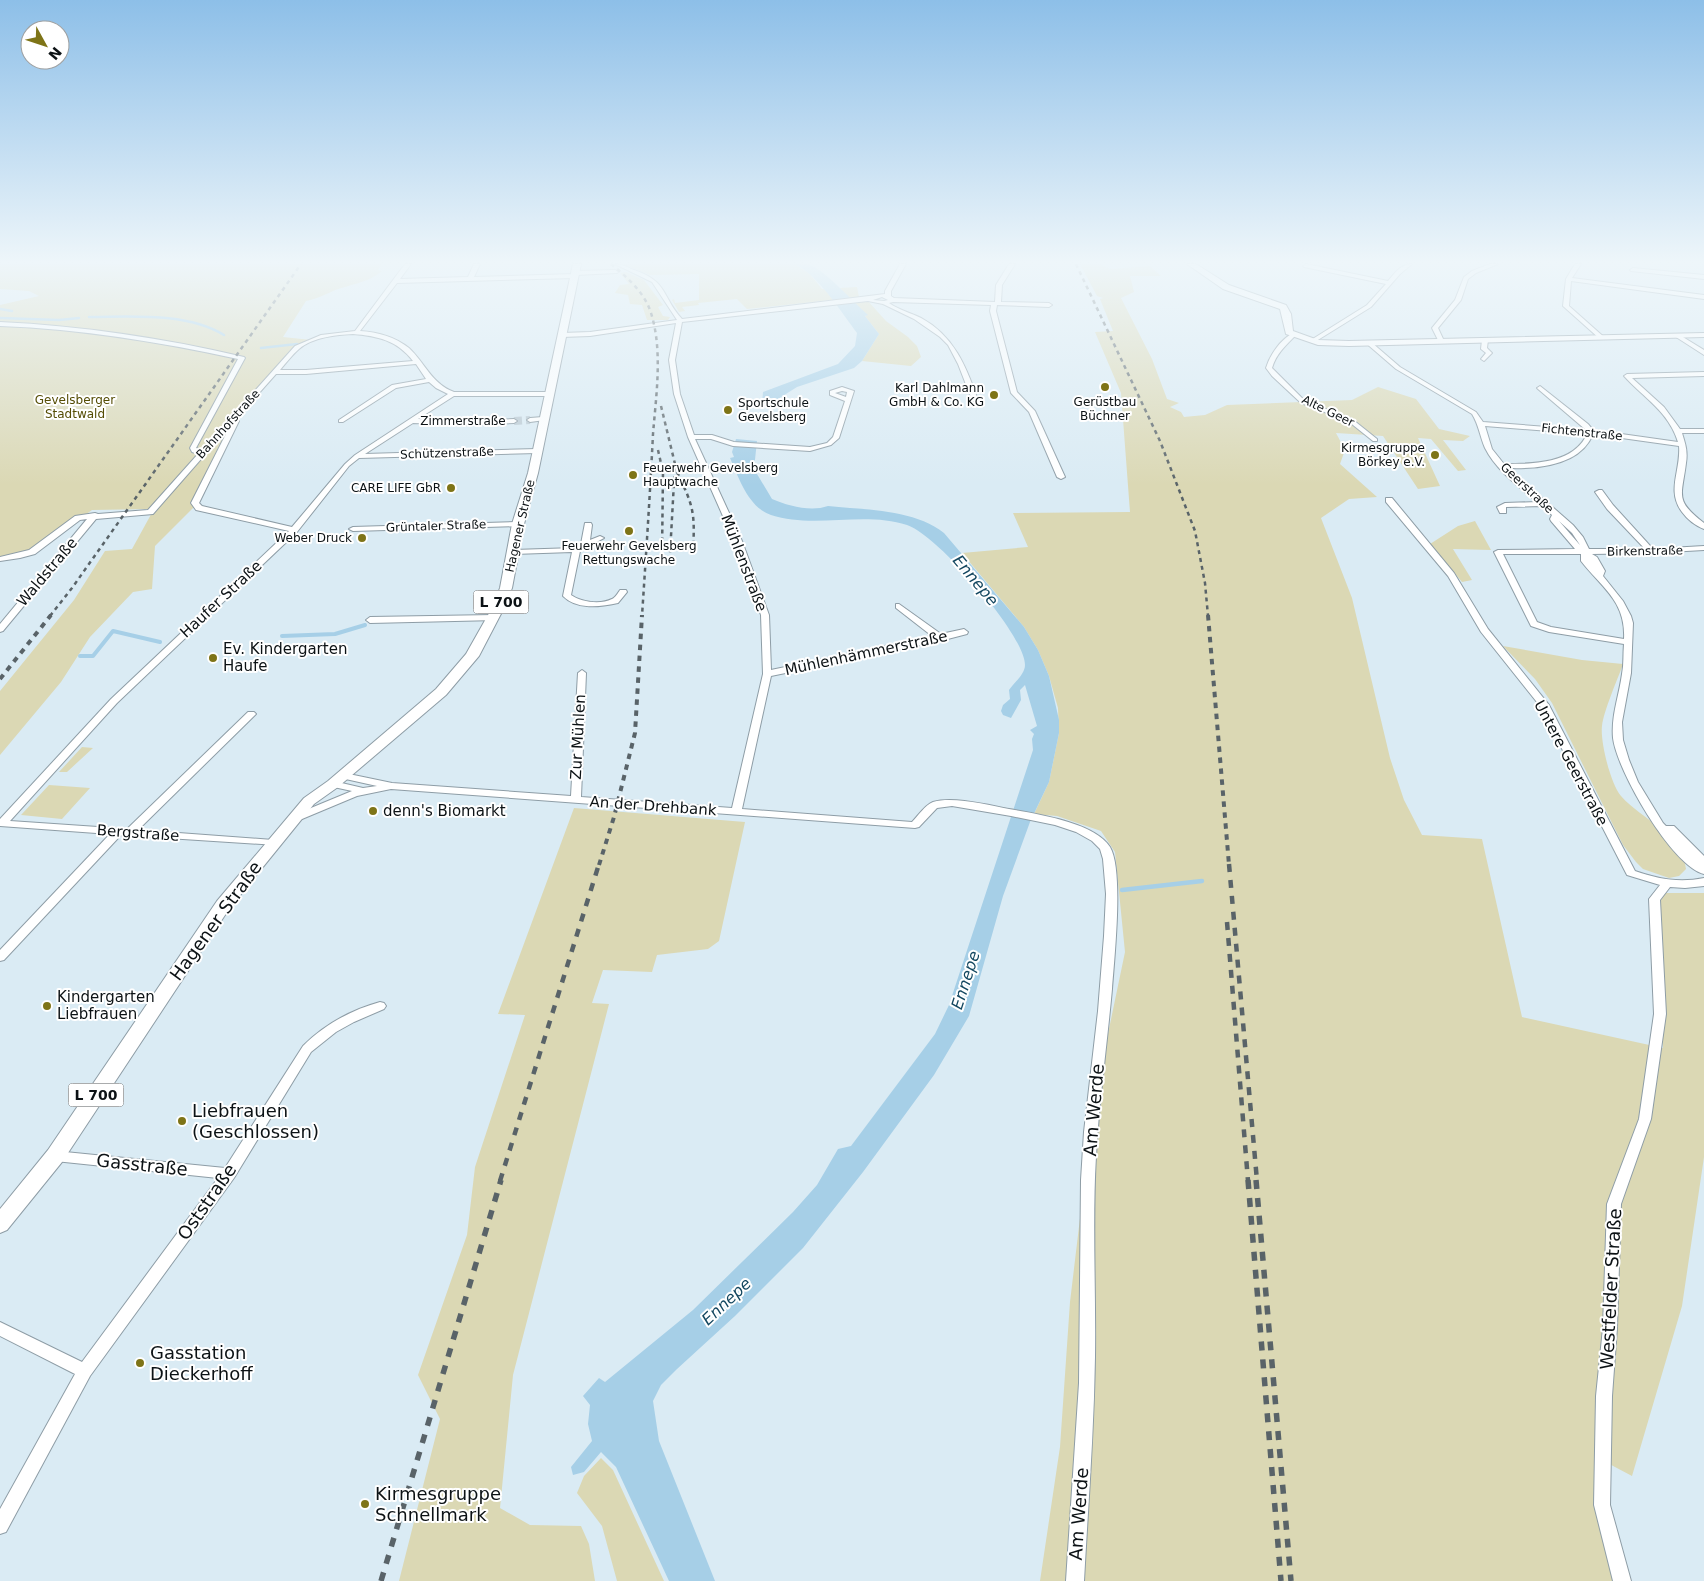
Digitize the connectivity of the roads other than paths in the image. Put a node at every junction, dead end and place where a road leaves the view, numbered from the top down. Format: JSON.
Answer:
{"nodes":[{"id":1,"x":136,"y":338,"type":"edge"},
{"id":2,"x":324,"y":338,"type":"edge"},
{"id":3,"x":383,"y":338,"type":"edge"},
{"id":4,"x":561,"y":338,"type":"edge"},
{"id":5,"x":676,"y":338,"type":"edge"},
{"id":6,"x":946,"y":338,"type":"edge"},
{"id":7,"x":1000,"y":338,"type":"edge"},
{"id":8,"x":1290,"y":338,"type":"edge"},
{"id":9,"x":1302,"y":338,"type":"edge"},
{"id":10,"x":1318,"y":338,"type":"edge"},
{"id":11,"x":1440,"y":338,"type":"edge"},
{"id":12,"x":1602,"y":338,"type":"joint"},
{"id":13,"x":1610,"y":338,"type":"edge"},
{"id":14,"x":1681,"y":338,"type":"edge"},
{"id":15,"x":1485,"y":340,"type":"junction"},
{"id":16,"x":1313,"y":341,"type":"junction"},
{"id":17,"x":1441,"y":341,"type":"junction"},
{"id":18,"x":1369,"y":343,"type":"junction"},
{"id":19,"x":1704,"y":352,"type":"edge"},
{"id":20,"x":1484,"y":359,"type":"dead end"},
{"id":21,"x":417,"y":362,"type":"junction"},
{"id":22,"x":276,"y":372,"type":"junction"},
{"id":23,"x":1704,"y":374,"type":"edge"},
{"id":24,"x":430,"y":380,"type":"junction"},
{"id":25,"x":1540,"y":388,"type":"dead end"},
{"id":26,"x":453,"y":394,"type":"junction"},
{"id":27,"x":549,"y":394,"type":"junction"},
{"id":28,"x":848,"y":400,"type":"dead end"},
{"id":29,"x":975,"y":400,"type":"dead end"},
{"id":30,"x":241,"y":412,"type":"junction"},
{"id":31,"x":543,"y":419,"type":"junction"},
{"id":32,"x":530,"y":420,"type":"tunnel mouth"},
{"id":33,"x":341,"y":421,"type":"dead end"},
{"id":34,"x":412,"y":421,"type":"junction"},
{"id":35,"x":514,"y":421,"type":"tunnel mouth"},
{"id":36,"x":1482,"y":424,"type":"junction"},
{"id":37,"x":1678,"y":431,"type":"junction"},
{"id":38,"x":1704,"y":431,"type":"edge"},
{"id":39,"x":1591,"y":432,"type":"junction"},
{"id":40,"x":691,"y":437,"type":"junction"},
{"id":41,"x":1375,"y":440,"type":"dead end"},
{"id":42,"x":1683,"y":445,"type":"junction"},
{"id":43,"x":537,"y":451,"type":"junction"},
{"id":44,"x":203,"y":452,"type":"junction"},
{"id":45,"x":357,"y":456,"type":"junction"},
{"id":46,"x":1502,"y":466,"type":"junction"},
{"id":47,"x":1060,"y":477,"type":"dead end"},
{"id":48,"x":1599,"y":492,"type":"dead end"},
{"id":49,"x":1389,"y":500,"type":"dead end"},
{"id":50,"x":1544,"y":504,"type":"junction"},
{"id":51,"x":1503,"y":511,"type":"dead end"},
{"id":52,"x":96,"y":515,"type":"junction"},
{"id":53,"x":518,"y":524,"type":"junction"},
{"id":54,"x":588,"y":524,"type":"dead end"},
{"id":55,"x":1704,"y":527,"type":"edge"},
{"id":56,"x":353,"y":529,"type":"dead end"},
{"id":57,"x":294,"y":530,"type":"junction"},
{"id":58,"x":600,"y":538,"type":"dead end"},
{"id":59,"x":585,"y":545,"type":"junction"},
{"id":60,"x":1704,"y":548,"type":"edge"},
{"id":61,"x":576,"y":550,"type":"junction"},
{"id":62,"x":1651,"y":551,"type":"junction"},
{"id":63,"x":514,"y":552,"type":"junction"},
{"id":64,"x":1585,"y":552,"type":"junction"},
{"id":65,"x":0,"y":559,"type":"edge"},
{"id":66,"x":623,"y":592,"type":"dead end"},
{"id":67,"x":899,"y":606,"type":"dead end"},
{"id":68,"x":494,"y":618,"type":"junction"},
{"id":69,"x":370,"y":620,"type":"dead end"},
{"id":70,"x":0,"y":628,"type":"edge"},
{"id":71,"x":964,"y":632,"type":"dead end"},
{"id":72,"x":940,"y":638,"type":"junction"},
{"id":73,"x":1628,"y":642,"type":"junction"},
{"id":74,"x":582,"y":673,"type":"dead end"},
{"id":75,"x":767,"y":674,"type":"junction"},
{"id":76,"x":251,"y":714,"type":"dead end"},
{"id":77,"x":339,"y":780,"type":"junction"},
{"id":78,"x":391,"y":786,"type":"junction"},
{"id":79,"x":366,"y":789,"type":"junction"},
{"id":80,"x":576,"y":800,"type":"junction"},
{"id":81,"x":736,"y":812,"type":"junction"},
{"id":82,"x":1654,"y":815,"type":"junction"},
{"id":83,"x":298,"y":816,"type":"junction"},
{"id":84,"x":1,"y":823,"type":"edge"},
{"id":85,"x":915,"y":825,"type":"joint"},
{"id":86,"x":125,"y":831,"type":"junction"},
{"id":87,"x":273,"y":843,"type":"junction"},
{"id":88,"x":1704,"y":862,"type":"edge"},
{"id":89,"x":1704,"y":871,"type":"edge"},
{"id":90,"x":1704,"y":882,"type":"edge"},
{"id":91,"x":1666,"y":885,"type":"junction"},
{"id":92,"x":0,"y":942,"type":"edge"},
{"id":93,"x":12,"y":943,"type":"junction"},
{"id":94,"x":0,"y":957,"type":"edge"},
{"id":95,"x":380,"y":1006,"type":"dead end"},
{"id":96,"x":55,"y":1156,"type":"junction"},
{"id":97,"x":228,"y":1174,"type":"junction"},
{"id":98,"x":0,"y":1224,"type":"edge"},
{"id":99,"x":0,"y":1329,"type":"edge"},
{"id":100,"x":85,"y":1371,"type":"junction"},
{"id":101,"x":0,"y":1526,"type":"edge"},
{"id":102,"x":1075,"y":1581,"type":"edge"},
{"id":103,"x":1622,"y":1581,"type":"edge"}],
"edges":[{"from":1,"to":44,"type":"street"},
{"from":2,"to":22,"type":"street","name":"Bahnhofstraße"},
{"from":3,"to":21,"type":"street","name":"Bahnhofstraße"},
{"from":4,"to":27,"type":"main road","name":"Hagener Straße","number":"L 700"},
{"from":5,"to":40,"type":"street","name":"Mühlenstraße"},
{"from":6,"to":29,"type":"street"},
{"from":7,"to":47,"type":"street"},
{"from":8,"to":41,"type":"street","name":"Alte Geer"},
{"from":9,"to":16,"type":"main road"},
{"from":10,"to":16,"type":"street"},
{"from":11,"to":17,"type":"street"},
{"from":12,"to":13,"type":"main road"},
{"from":12,"to":15,"type":"main road"},
{"from":14,"to":19,"type":"street"},
{"from":15,"to":17,"type":"main road"},
{"from":15,"to":20,"type":"street"},
{"from":16,"to":18,"type":"main road"},
{"from":17,"to":18,"type":"main road"},
{"from":18,"to":36,"type":"street","name":"Geerstraße"},
{"from":21,"to":22,"type":"street"},
{"from":21,"to":24,"type":"street","name":"Bahnhofstraße"},
{"from":22,"to":30,"type":"street","name":"Bahnhofstraße"},
{"from":23,"to":37,"type":"street"},
{"from":24,"to":26,"type":"street","name":"Bahnhofstraße"},
{"from":24,"to":33,"type":"street"},
{"from":25,"to":39,"type":"street"},
{"from":26,"to":27,"type":"street"},
{"from":26,"to":34,"type":"street","name":"Haufer Straße"},
{"from":27,"to":31,"type":"main road","name":"Hagener Straße","number":"L 700"},
{"from":28,"to":40,"type":"street"},
{"from":30,"to":44,"type":"street","name":"Bahnhofstraße"},
{"from":30,"to":57,"type":"street"},
{"from":31,"to":32,"type":"street"},
{"from":31,"to":43,"type":"main road","name":"Hagener Straße","number":"L 700"},
{"from":34,"to":35,"type":"street","name":"Zimmerstraße"},
{"from":34,"to":45,"type":"street","name":"Haufer Straße"},
{"from":36,"to":39,"type":"street","name":"Fichtenstraße"},
{"from":36,"to":46,"type":"street","name":"Geerstraße"},
{"from":37,"to":38,"type":"street"},
{"from":37,"to":42,"type":"street"},
{"from":39,"to":42,"type":"street","name":"Fichtenstraße"},
{"from":39,"to":46,"type":"street"},
{"from":40,"to":75,"type":"street","name":"Mühlenstraße"},
{"from":42,"to":55,"type":"street"},
{"from":43,"to":45,"type":"street","name":"Schützenstraße"},
{"from":43,"to":53,"type":"main road","name":"Hagener Straße","number":"L 700"},
{"from":44,"to":52,"type":"street","name":"Bahnhofstraße"},
{"from":45,"to":57,"type":"street","name":"Haufer Straße"},
{"from":46,"to":50,"type":"street","name":"Geerstraße"},
{"from":48,"to":62,"type":"street"},
{"from":49,"to":91,"type":"street","name":"Untere Geerstraße"},
{"from":50,"to":51,"type":"street"},
{"from":50,"to":64,"type":"street","name":"Geerstraße"},
{"from":52,"to":65,"type":"street","name":"Bahnhofstraße"},
{"from":52,"to":70,"type":"street","name":"Waldstraße"},
{"from":53,"to":56,"type":"street","name":"Grüntaler Straße"},
{"from":53,"to":63,"type":"main road","name":"Hagener Straße","number":"L 700"},
{"from":54,"to":59,"type":"street"},
{"from":57,"to":84,"type":"street","name":"Haufer Straße"},
{"from":58,"to":59,"type":"street"},
{"from":59,"to":61,"type":"street"},
{"from":60,"to":62,"type":"street","name":"Birkenstraße"},
{"from":61,"to":63,"type":"street"},
{"from":61,"to":66,"type":"street"},
{"from":62,"to":64,"type":"street","name":"Birkenstraße"},
{"from":63,"to":68,"type":"main road","name":"Hagener Straße","number":"L 700"},
{"from":64,"to":73,"type":"street","name":"Geerstraße"},
{"from":64,"to":73,"type":"street","name":"Birkenstraße"},
{"from":67,"to":72,"type":"street"},
{"from":68,"to":69,"type":"street"},
{"from":68,"to":77,"type":"main road","name":"Hagener Straße","number":"L 700"},
{"from":71,"to":72,"type":"street","name":"Mühlenhämmerstraße"},
{"from":72,"to":75,"type":"street","name":"Mühlenhämmerstraße"},
{"from":73,"to":82,"type":"street","name":"Geerstraße"},
{"from":74,"to":80,"type":"street","name":"Zur Mühlen"},
{"from":75,"to":81,"type":"street","name":"Mühlenstraße"},
{"from":76,"to":86,"type":"street"},
{"from":77,"to":78,"type":"street","name":"An der Drehbank"},
{"from":77,"to":79,"type":"street","name":"An der Drehbank"},
{"from":77,"to":83,"type":"main road","name":"Hagener Straße","number":"L 700"},
{"from":78,"to":79,"type":"street","name":"An der Drehbank"},
{"from":78,"to":80,"type":"street","name":"An der Drehbank"},
{"from":79,"to":83,"type":"street","name":"An der Drehbank"},
{"from":80,"to":81,"type":"street","name":"An der Drehbank"},
{"from":81,"to":85,"type":"street","name":"An der Drehbank"},
{"from":82,"to":88,"type":"street","name":"Geerstraße"},
{"from":82,"to":89,"type":"street","name":"Geerstraße"},
{"from":83,"to":87,"type":"main road","name":"Hagener Straße","number":"L 700"},
{"from":84,"to":86,"type":"street","name":"Bergstraße"},
{"from":85,"to":102,"type":"street","name":"Am Werde"},
{"from":86,"to":87,"type":"street","name":"Bergstraße"},
{"from":86,"to":93,"type":"street"},
{"from":87,"to":96,"type":"main road","name":"Hagener Straße","number":"L 700"},
{"from":90,"to":91,"type":"street","name":"Untere Geerstraße"},
{"from":91,"to":103,"type":"street","name":"Westfelder Straße"},
{"from":92,"to":93,"type":"street"},
{"from":93,"to":94,"type":"street"},
{"from":95,"to":97,"type":"street","name":"Oststraße"},
{"from":96,"to":97,"type":"street","name":"Gasstraße"},
{"from":96,"to":98,"type":"main road","name":"Hagener Straße","number":"L 700"},
{"from":97,"to":100,"type":"street","name":"Oststraße"},
{"from":99,"to":100,"type":"street"},
{"from":100,"to":101,"type":"street","name":"Oststraße"}]}
